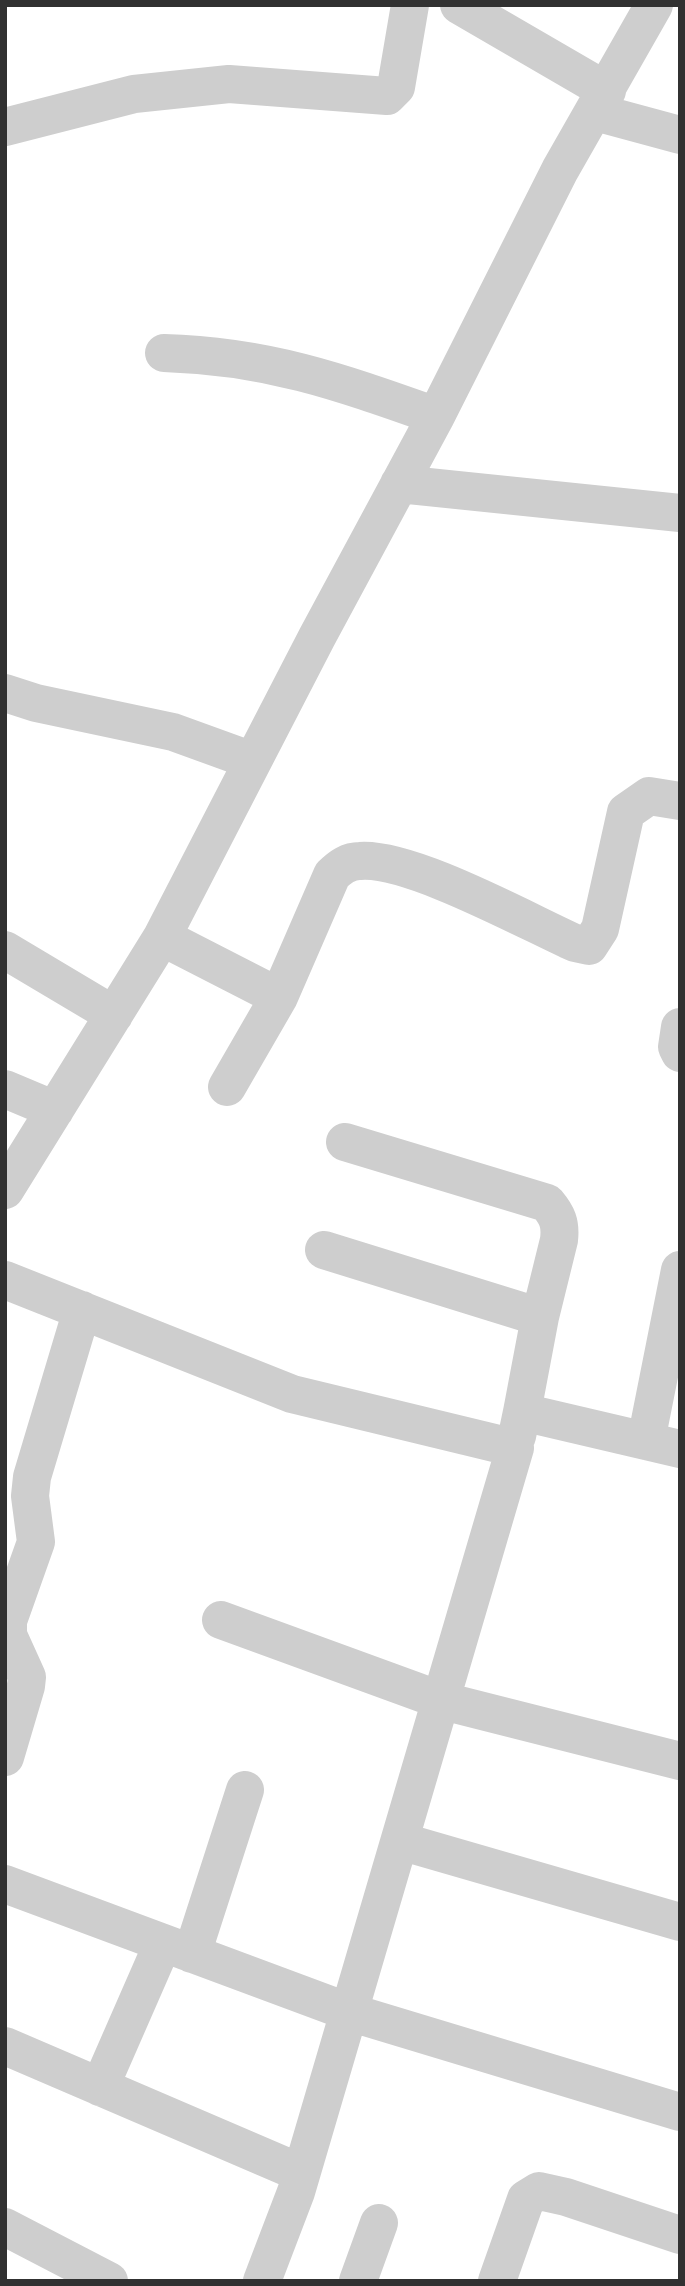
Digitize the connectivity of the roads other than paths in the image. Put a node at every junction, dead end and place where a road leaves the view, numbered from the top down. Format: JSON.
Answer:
{"nodes":[{"id":1,"x":410,"y":5,"type":"edge"},
{"id":2,"x":459,"y":5,"type":"edge"},
{"id":3,"x":654,"y":5,"type":"edge"},
{"id":4,"x":601,"y":101,"type":"junction"},
{"id":5,"x":5,"y":127,"type":"edge"},
{"id":6,"x":680,"y":135,"type":"edge"},
{"id":7,"x":164,"y":353,"type":"dead end"},
{"id":8,"x":436,"y":416,"type":"junction"},
{"id":9,"x":399,"y":484,"type":"junction"},
{"id":10,"x":680,"y":513,"type":"edge"},
{"id":11,"x":5,"y":693,"type":"edge"},
{"id":12,"x":253,"y":761,"type":"junction"},
{"id":13,"x":680,"y":801,"type":"edge"},
{"id":14,"x":162,"y":937,"type":"junction"},
{"id":15,"x":5,"y":950,"type":"edge"},
{"id":16,"x":279,"y":997,"type":"junction"},
{"id":17,"x":114,"y":1015,"type":"junction"},
{"id":18,"x":680,"y":1027,"type":"edge"},
{"id":19,"x":680,"y":1053,"type":"edge"},
{"id":20,"x":227,"y":1087,"type":"dead end"},
{"id":21,"x":5,"y":1089,"type":"edge"},
{"id":22,"x":55,"y":1110,"type":"junction"},
{"id":23,"x":345,"y":1142,"type":"dead end"},
{"id":24,"x":5,"y":1190,"type":"edge"},
{"id":25,"x":324,"y":1250,"type":"dead end"},
{"id":26,"x":680,"y":1270,"type":"edge"},
{"id":27,"x":5,"y":1280,"type":"edge"},
{"id":28,"x":82,"y":1310,"type":"junction"},
{"id":29,"x":540,"y":1317,"type":"junction"},
{"id":30,"x":518,"y":1430,"type":"junction"},
{"id":31,"x":663,"y":1445,"type":"edge"},
{"id":32,"x":221,"y":1620,"type":"dead end"},
{"id":33,"x":443,"y":1701,"type":"junction"},
{"id":34,"x":5,"y":1757,"type":"edge"},
{"id":35,"x":680,"y":1760,"type":"edge"},
{"id":36,"x":244,"y":1790,"type":"dead end"},
{"id":37,"x":400,"y":1841,"type":"junction"},
{"id":38,"x":5,"y":1884,"type":"edge"},
{"id":39,"x":680,"y":1922,"type":"edge"},
{"id":40,"x":178,"y":1948,"type":"junction"},
{"id":41,"x":349,"y":2012,"type":"junction"},
{"id":42,"x":5,"y":2046,"type":"edge"},
{"id":43,"x":100,"y":2087,"type":"junction"},
{"id":44,"x":680,"y":2112,"type":"edge"},
{"id":45,"x":301,"y":2173,"type":"junction"},
{"id":46,"x":379,"y":2223,"type":"dead end"},
{"id":47,"x":5,"y":2227,"type":"edge"},
{"id":48,"x":680,"y":2235,"type":"edge"},
{"id":49,"x":109,"y":2281,"type":"edge"},
{"id":50,"x":262,"y":2281,"type":"edge"},
{"id":51,"x":358,"y":2281,"type":"edge"},
{"id":52,"x":497,"y":2281,"type":"edge"}],
"edges":[{"from":1,"to":5,"type":"street"},
{"from":2,"to":4,"type":"street"},
{"from":3,"to":4,"type":"street"},
{"from":4,"to":6,"type":"street"},
{"from":4,"to":8,"type":"street"},
{"from":7,"to":8,"type":"street"},
{"from":8,"to":9,"type":"street"},
{"from":9,"to":10,"type":"street"},
{"from":9,"to":12,"type":"street"},
{"from":11,"to":12,"type":"street"},
{"from":12,"to":14,"type":"street"},
{"from":13,"to":16,"type":"street"},
{"from":14,"to":16,"type":"street"},
{"from":14,"to":17,"type":"street"},
{"from":15,"to":17,"type":"street"},
{"from":16,"to":20,"type":"street"},
{"from":17,"to":22,"type":"street"},
{"from":18,"to":19,"type":"street"},
{"from":21,"to":22,"type":"street"},
{"from":22,"to":24,"type":"street"},
{"from":23,"to":29,"type":"street"},
{"from":25,"to":29,"type":"street"},
{"from":26,"to":31,"type":"street"},
{"from":27,"to":28,"type":"street"},
{"from":28,"to":30,"type":"street"},
{"from":28,"to":34,"type":"street"},
{"from":29,"to":30,"type":"street"},
{"from":30,"to":31,"type":"street"},
{"from":30,"to":33,"type":"street"},
{"from":32,"to":33,"type":"street"},
{"from":33,"to":35,"type":"street"},
{"from":33,"to":37,"type":"street"},
{"from":36,"to":40,"type":"street"},
{"from":37,"to":39,"type":"street"},
{"from":37,"to":41,"type":"street"},
{"from":38,"to":40,"type":"street"},
{"from":40,"to":41,"type":"street"},
{"from":40,"to":43,"type":"street"},
{"from":41,"to":44,"type":"street"},
{"from":41,"to":45,"type":"street"},
{"from":42,"to":43,"type":"street"},
{"from":43,"to":45,"type":"street"},
{"from":45,"to":50,"type":"street"},
{"from":46,"to":51,"type":"street"},
{"from":47,"to":49,"type":"street"},
{"from":48,"to":52,"type":"street"}]}
